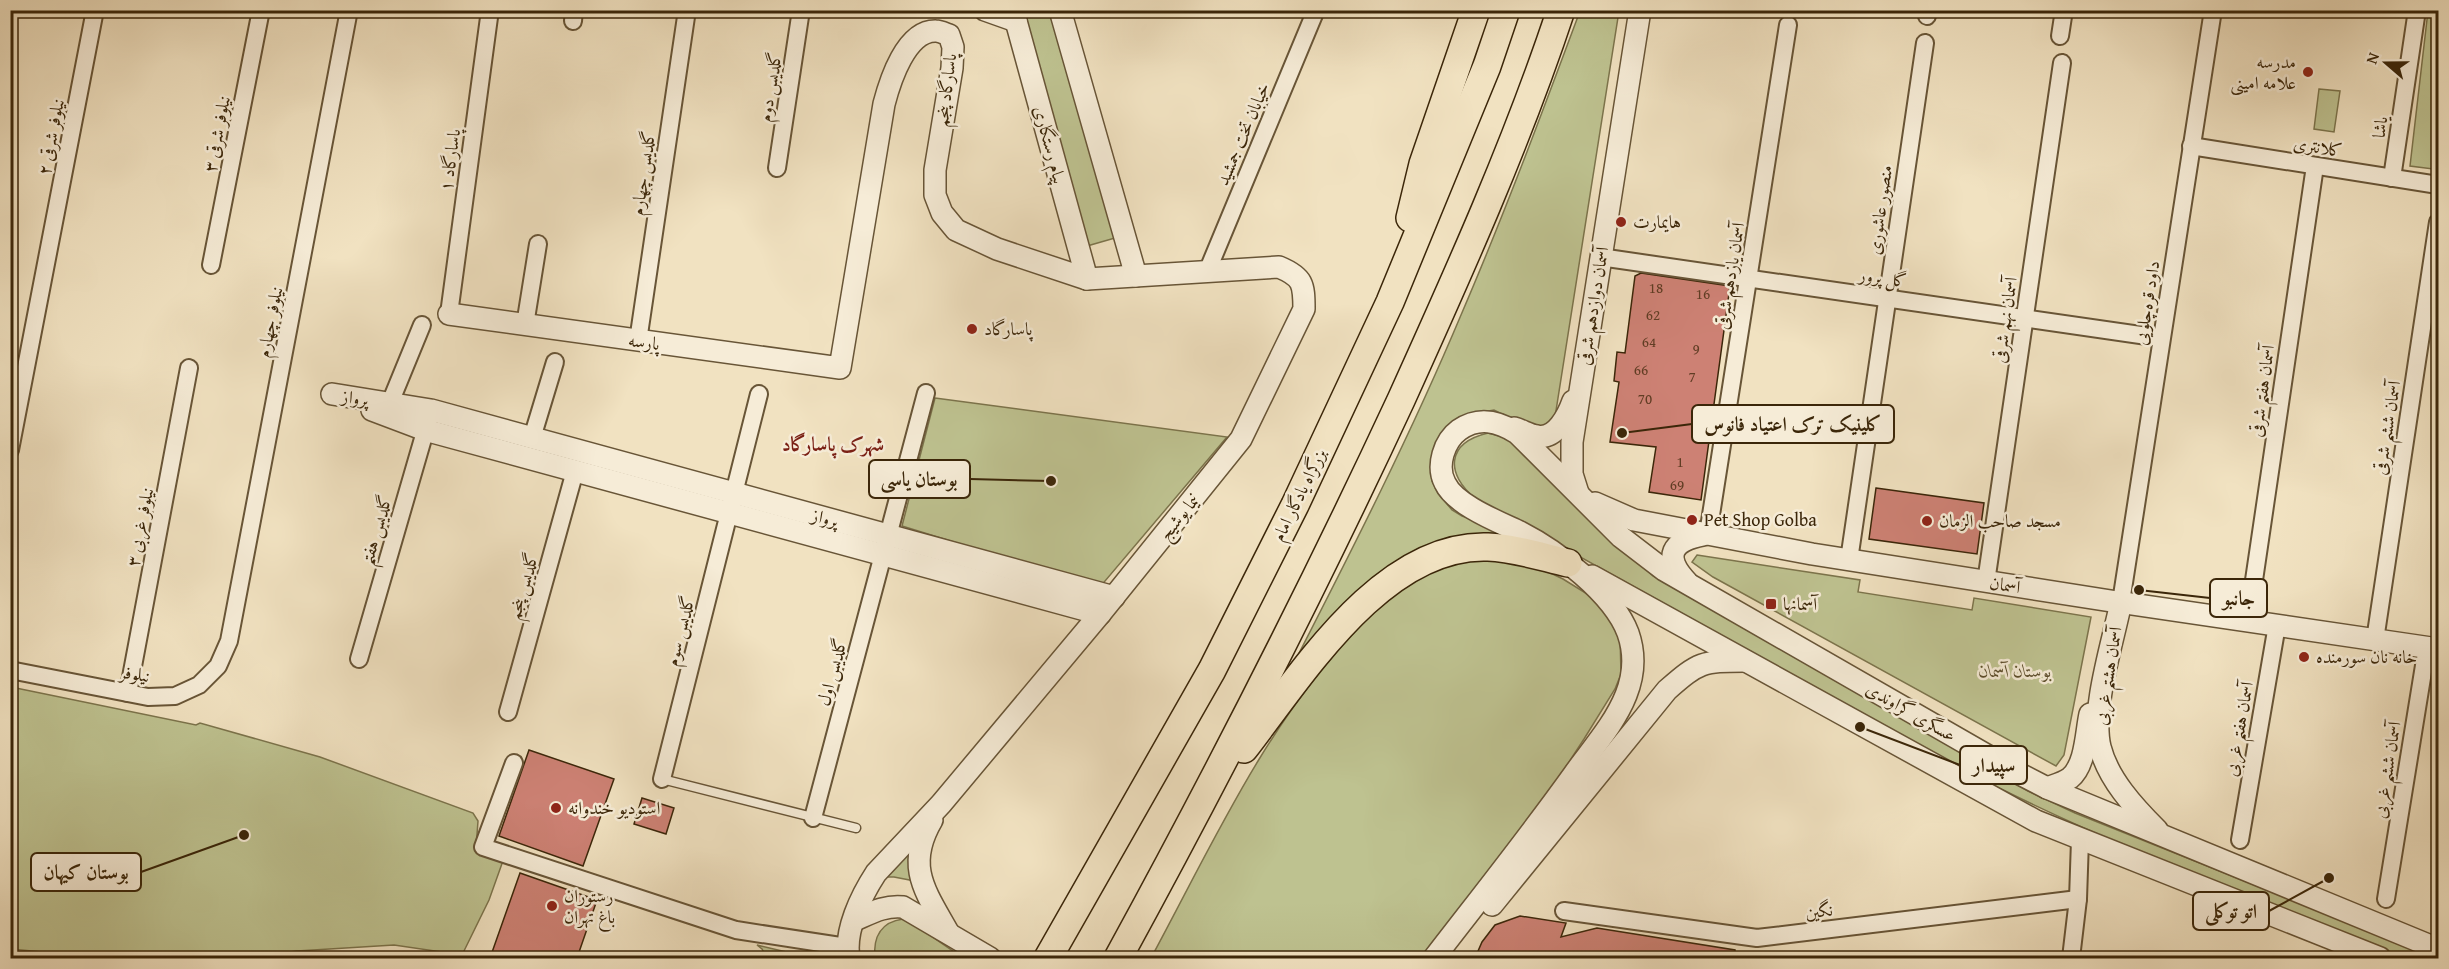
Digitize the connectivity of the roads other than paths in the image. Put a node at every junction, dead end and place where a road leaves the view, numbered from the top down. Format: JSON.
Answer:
{"nodes":[{"id":1,"x":95,"y":10,"type":"edge"},
{"id":2,"x":261,"y":10,"type":"edge"},
{"id":3,"x":349,"y":10,"type":"edge"},
{"id":4,"x":490,"y":10,"type":"edge"},
{"id":5,"x":687,"y":10,"type":"edge"},
{"id":6,"x":801,"y":10,"type":"edge"},
{"id":7,"x":985,"y":10,"type":"edge"},
{"id":8,"x":1060,"y":10,"type":"edge"},
{"id":9,"x":1316,"y":10,"type":"edge"},
{"id":10,"x":1476,"y":10,"type":"edge"},
{"id":11,"x":1506,"y":10,"type":"edge"},
{"id":12,"x":1561,"y":10,"type":"edge"},
{"id":13,"x":1640,"y":10,"type":"edge"},
{"id":14,"x":2064,"y":10,"type":"edge"},
{"id":15,"x":2213,"y":10,"type":"edge"},
{"id":16,"x":2417,"y":10,"type":"edge"},
{"id":17,"x":1014,"y":16,"type":"edge"},
{"id":18,"x":1788,"y":25,"type":"dead end"},
{"id":19,"x":2060,"y":36,"type":"dead end"},
{"id":20,"x":1924,"y":43,"type":"dead end"},
{"id":21,"x":2062,"y":63,"type":"dead end"},
{"id":22,"x":2191,"y":146,"type":"junction"},
{"id":23,"x":2315,"y":166,"type":"junction"},
{"id":24,"x":777,"y":168,"type":"dead end"},
{"id":25,"x":2392,"y":178,"type":"junction"},
{"id":26,"x":2439,"y":185,"type":"edge"},
{"id":27,"x":2439,"y":222,"type":"edge"},
{"id":28,"x":538,"y":244,"type":"dead end"},
{"id":29,"x":1600,"y":257,"type":"junction"},
{"id":30,"x":211,"y":265,"type":"dead end"},
{"id":31,"x":1207,"y":272,"type":"junction"},
{"id":32,"x":1136,"y":276,"type":"junction"},
{"id":33,"x":1087,"y":279,"type":"junction"},
{"id":34,"x":1749,"y":279,"type":"junction"},
{"id":35,"x":1887,"y":298,"type":"junction"},
{"id":36,"x":1390,"y":302,"type":"junction"},
{"id":37,"x":449,"y":314,"type":"joint"},
{"id":38,"x":2025,"y":319,"type":"junction"},
{"id":39,"x":422,"y":325,"type":"dead end"},
{"id":40,"x":525,"y":325,"type":"junction"},
{"id":41,"x":2161,"y":338,"type":"junction"},
{"id":42,"x":638,"y":341,"type":"junction"},
{"id":43,"x":555,"y":362,"type":"dead end"},
{"id":44,"x":189,"y":368,"type":"dead end"},
{"id":45,"x":840,"y":368,"type":"joint"},
{"id":46,"x":1582,"y":375,"type":"junction"},
{"id":47,"x":926,"y":393,"type":"dead end"},
{"id":48,"x":759,"y":394,"type":"dead end"},
{"id":49,"x":390,"y":403,"type":"junction"},
{"id":50,"x":428,"y":420,"type":"junction"},
{"id":51,"x":1503,"y":424,"type":"junction"},
{"id":52,"x":532,"y":438,"type":"junction"},
{"id":53,"x":10,"y":450,"type":"edge"},
{"id":54,"x":575,"y":471,"type":"junction"},
{"id":55,"x":1578,"y":494,"type":"junction"},
{"id":56,"x":733,"y":503,"type":"junction"},
{"id":57,"x":1708,"y":534,"type":"junction"},
{"id":58,"x":886,"y":545,"type":"junction"},
{"id":59,"x":1850,"y":560,"type":"junction"},
{"id":60,"x":1568,"y":563,"type":"junction"},
{"id":61,"x":1986,"y":582,"type":"junction"},
{"id":62,"x":1691,"y":586,"type":"junction"},
{"id":63,"x":1114,"y":597,"type":"junction"},
{"id":64,"x":2116,"y":602,"type":"junction"},
{"id":65,"x":1100,"y":614,"type":"junction"},
{"id":66,"x":2248,"y":621,"type":"junction"},
{"id":67,"x":2277,"y":626,"type":"junction"},
{"id":68,"x":2375,"y":640,"type":"junction"},
{"id":69,"x":229,"y":641,"type":"joint"},
{"id":70,"x":2433,"y":648,"type":"edge"},
{"id":71,"x":359,"y":659,"type":"dead end"},
{"id":72,"x":1746,"y":660,"type":"junction"},
{"id":73,"x":10,"y":670,"type":"edge"},
{"id":74,"x":128,"y":693,"type":"junction"},
{"id":75,"x":508,"y":712,"type":"dead end"},
{"id":76,"x":514,"y":764,"type":"dead end"},
{"id":77,"x":662,"y":779,"type":"joint"},
{"id":78,"x":2048,"y":788,"type":"junction"},
{"id":79,"x":1206,"y":797,"type":"junction"},
{"id":80,"x":941,"y":804,"type":"junction"},
{"id":81,"x":813,"y":818,"type":"junction"},
{"id":82,"x":856,"y":828,"type":"dead end"},
{"id":83,"x":2163,"y":837,"type":"junction"},
{"id":84,"x":2080,"y":840,"type":"junction"},
{"id":85,"x":2240,"y":840,"type":"dead end"},
{"id":86,"x":2386,"y":898,"type":"dead end"},
{"id":87,"x":2078,"y":899,"type":"junction"},
{"id":88,"x":1564,"y":911,"type":"dead end"},
{"id":89,"x":855,"y":920,"type":"junction"},
{"id":90,"x":951,"y":935,"type":"junction"},
{"id":91,"x":2439,"y":949,"type":"edge"},
{"id":92,"x":1052,"y":952,"type":"edge"},
{"id":93,"x":848,"y":953,"type":"edge"},
{"id":94,"x":990,"y":958,"type":"edge"},
{"id":95,"x":1118,"y":958,"type":"edge"},
{"id":96,"x":1434,"y":958,"type":"edge"},
{"id":97,"x":1447,"y":958,"type":"edge"},
{"id":98,"x":2071,"y":958,"type":"edge"},
{"id":99,"x":2380,"y":958,"type":"edge"}],
"edges":[{"from":1,"to":53,"type":"street","name":"نیلوفر شرقی ۲"},
{"from":2,"to":30,"type":"street","name":"نیلوفر شرقی ۳"},
{"from":3,"to":69,"type":"street","name":"نیلوفر چهارم"},
{"from":4,"to":37,"type":"street","name":"پاسارگاد ۱"},
{"from":5,"to":42,"type":"street","name":"گلدیس چهارم"},
{"from":6,"to":24,"type":"street","name":"گلدیس دوم"},
{"from":7,"to":17,"type":"street"},
{"from":8,"to":32,"type":"street"},
{"from":9,"to":31,"type":"street","name":"خیابان تخت جمشید"},
{"from":10,"to":36,"type":"highway"},
{"from":11,"to":36,"type":"highway","name":"بزرگراه یادگار امام"},
{"from":12,"to":79,"type":"highway"},
{"from":13,"to":29,"type":"street","name":"آسمان دوازدهم شرقی"},
{"from":14,"to":19,"type":"street"},
{"from":15,"to":22,"type":"street","name":"داود قره‌چلویی"},
{"from":16,"to":25,"type":"street","name":"یاشا"},
{"from":17,"to":33,"type":"street","name":"پیام رستگاری"},
{"from":18,"to":34,"type":"street","name":"آسمان یازدهم شرقی"},
{"from":20,"to":35,"type":"street","name":"منصور عاشوری"},
{"from":21,"to":38,"type":"street","name":"آسمان نهم شرقی"},
{"from":22,"to":23,"type":"street","name":"کلانتری"},
{"from":22,"to":41,"type":"street","name":"داود قره‌چلویی"},
{"from":23,"to":25,"type":"street","name":"کلانتری"},
{"from":23,"to":66,"type":"street","name":"آسمان هفتم شرقی"},
{"from":25,"to":26,"type":"street","name":"کلانتری"},
{"from":27,"to":68,"type":"street","name":"آسمان ششم شرقی"},
{"from":28,"to":40,"type":"street"},
{"from":29,"to":34,"type":"street","name":"گل پرور"},
{"from":29,"to":46,"type":"street","name":"آسمان دوازدهم شرقی"},
{"from":31,"to":32,"type":"street","name":"نیما یوشیج"},
{"from":31,"to":63,"type":"street","name":"نیما یوشیج"},
{"from":32,"to":33,"type":"street","name":"نیما یوشیج"},
{"from":33,"to":45,"type":"street","name":"پاسارگاد پنجم"},
{"from":34,"to":35,"type":"street","name":"گل پرور"},
{"from":34,"to":57,"type":"street","name":"آسمان یازدهم شرقی"},
{"from":35,"to":38,"type":"street","name":"گل پرور"},
{"from":35,"to":59,"type":"street","name":"منصور عاشوری"},
{"from":36,"to":92,"type":"highway","name":"بزرگراه یادگار امام"},
{"from":37,"to":40,"type":"street","name":"پارسه"},
{"from":38,"to":41,"type":"street","name":"گل پرور"},
{"from":38,"to":61,"type":"street","name":"آسمان نهم شرقی"},
{"from":39,"to":49,"type":"street"},
{"from":40,"to":42,"type":"street","name":"پارسه"},
{"from":41,"to":64,"type":"street","name":"داود قره‌چلویی"},
{"from":42,"to":45,"type":"street","name":"پارسه"},
{"from":43,"to":52,"type":"street"},
{"from":44,"to":74,"type":"street","name":"نیلوفر غربی ۳"},
{"from":46,"to":51,"type":"street"},
{"from":46,"to":55,"type":"street","name":"آسمان دوازدهم شرقی"},
{"from":47,"to":58,"type":"street"},
{"from":48,"to":56,"type":"street"},
{"from":49,"to":50,"type":"street","name":"پرواز"},
{"from":49,"to":50,"type":"street","name":"پرواز"},
{"from":50,"to":52,"type":"street","name":"پرواز"},
{"from":50,"to":54,"type":"street","name":"پرواز"},
{"from":50,"to":71,"type":"street","name":"گلدیس هفتم"},
{"from":51,"to":55,"type":"street","name":"عسگری گراوندی"},
{"from":51,"to":60,"type":"street"},
{"from":52,"to":56,"type":"street","name":"پرواز"},
{"from":54,"to":56,"type":"street","name":"پرواز"},
{"from":54,"to":75,"type":"street","name":"گلدیس پنجم"},
{"from":55,"to":57,"type":"street","name":"آسمان"},
{"from":55,"to":62,"type":"street","name":"عسگری گراوندی"},
{"from":56,"to":58,"type":"street","name":"پرواز"},
{"from":56,"to":77,"type":"street","name":"گلدیس سوم"},
{"from":57,"to":59,"type":"street","name":"آسمان"},
{"from":57,"to":62,"type":"street"},
{"from":58,"to":63,"type":"street","name":"پرواز"},
{"from":58,"to":65,"type":"street","name":"پرواز"},
{"from":58,"to":81,"type":"street","name":"گلدیس اول"},
{"from":59,"to":61,"type":"street","name":"آسمان"},
{"from":60,"to":72,"type":"street","name":"عسگری گراوندی"},
{"from":60,"to":79,"type":"highway"},
{"from":60,"to":96,"type":"street"},
{"from":61,"to":64,"type":"street","name":"آسمان"},
{"from":62,"to":78,"type":"street","name":"عسگری گراوندی"},
{"from":63,"to":65,"type":"street","name":"نیما یوشیج"},
{"from":64,"to":66,"type":"street","name":"آسمان"},
{"from":64,"to":78,"type":"street","name":"آسمان هشتم غربی"},
{"from":64,"to":83,"type":"street","name":"آسمان هشتم غربی"},
{"from":65,"to":80,"type":"street","name":"نیما یوشیج"},
{"from":66,"to":67,"type":"street","name":"آسمان"},
{"from":67,"to":68,"type":"street","name":"آسمان"},
{"from":67,"to":85,"type":"street","name":"آسمان هفتم غربی"},
{"from":68,"to":70,"type":"street","name":"آسمان"},
{"from":69,"to":74,"type":"street","name":"نیلوفر"},
{"from":70,"to":86,"type":"street","name":"آسمان ششم غربی"},
{"from":72,"to":84,"type":"street","name":"عسگری گراوندی"},
{"from":72,"to":97,"type":"street"},
{"from":73,"to":74,"type":"street","name":"نیلوفر"},
{"from":76,"to":93,"type":"street"},
{"from":77,"to":81,"type":"lane"},
{"from":78,"to":83,"type":"street","name":"عسگری گراوندی"},
{"from":79,"to":95,"type":"highway"},
{"from":80,"to":89,"type":"street"},
{"from":80,"to":90,"type":"street"},
{"from":81,"to":82,"type":"lane"},
{"from":83,"to":91,"type":"street","name":"عسگری گراوندی"},
{"from":84,"to":87,"type":"street"},
{"from":84,"to":99,"type":"street","name":"عسگری گراوندی"},
{"from":87,"to":88,"type":"street","name":"نگین"},
{"from":87,"to":98,"type":"street"},
{"from":89,"to":90,"type":"street"},
{"from":89,"to":93,"type":"street"},
{"from":90,"to":94,"type":"street"}]}
